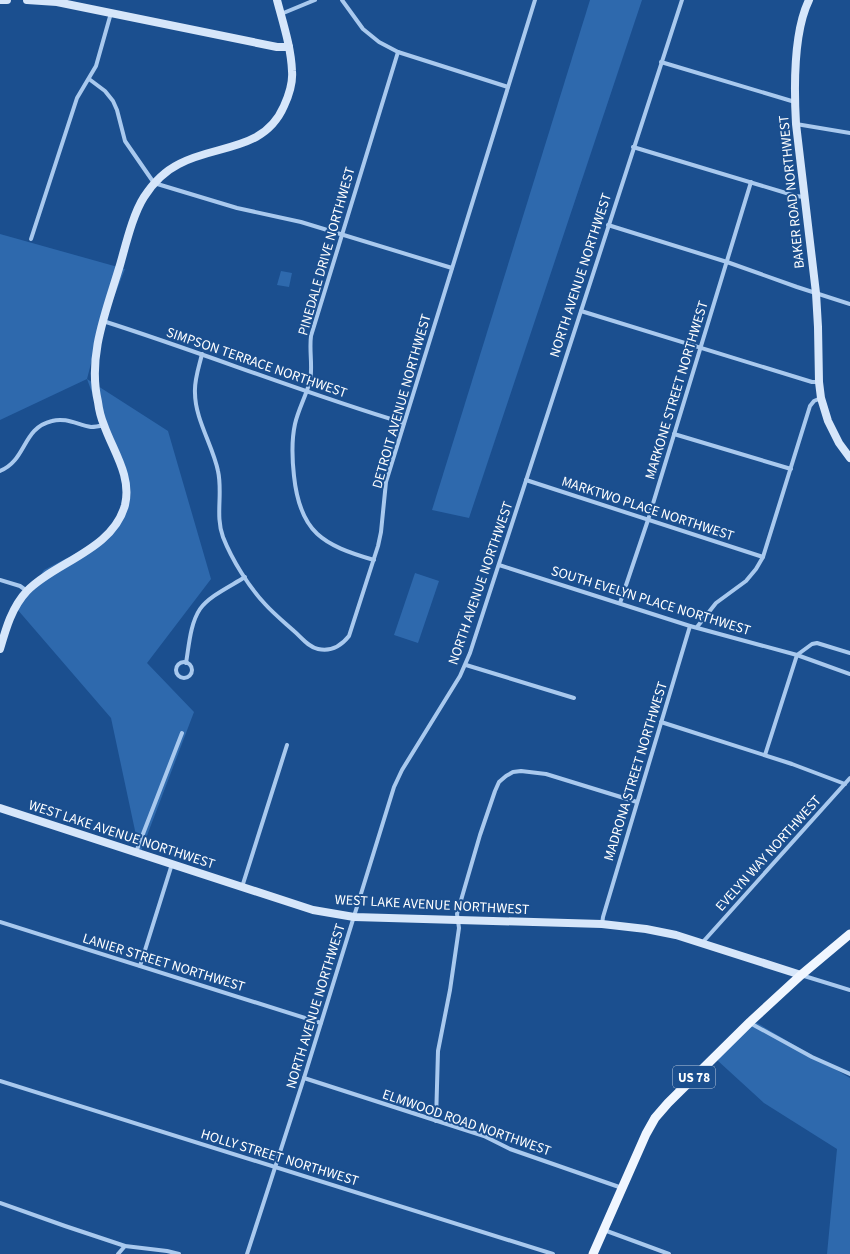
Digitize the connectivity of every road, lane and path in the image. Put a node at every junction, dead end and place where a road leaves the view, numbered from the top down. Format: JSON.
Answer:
{"nodes":[{"id":1,"x":0,"y":0,"type":"edge"},
{"id":2,"x":7,"y":0,"type":"edge"},
{"id":3,"x":27,"y":0,"type":"edge"},
{"id":4,"x":277,"y":0,"type":"edge"},
{"id":5,"x":315,"y":0,"type":"edge"},
{"id":6,"x":342,"y":0,"type":"edge"},
{"id":7,"x":535,"y":0,"type":"edge"},
{"id":8,"x":682,"y":0,"type":"edge"},
{"id":9,"x":809,"y":0,"type":"edge"},
{"id":10,"x":112,"y":13,"type":"junction"},
{"id":11,"x":280,"y":14,"type":"junction"},
{"id":12,"x":289,"y":47,"type":"junction"},
{"id":13,"x":398,"y":52,"type":"junction"},
{"id":14,"x":661,"y":62,"type":"junction"},
{"id":15,"x":89,"y":79,"type":"junction"},
{"id":16,"x":508,"y":87,"type":"junction"},
{"id":17,"x":795,"y":102,"type":"junction"},
{"id":18,"x":796,"y":124,"type":"junction"},
{"id":19,"x":850,"y":134,"type":"edge"},
{"id":20,"x":633,"y":147,"type":"junction"},
{"id":21,"x":751,"y":182,"type":"junction"},
{"id":22,"x":154,"y":183,"type":"junction"},
{"id":23,"x":804,"y":197,"type":"junction"},
{"id":24,"x":608,"y":225,"type":"junction"},
{"id":25,"x":341,"y":234,"type":"junction"},
{"id":26,"x":30,"y":239,"type":"dead end"},
{"id":27,"x":727,"y":262,"type":"junction"},
{"id":28,"x":452,"y":268,"type":"junction"},
{"id":29,"x":816,"y":294,"type":"junction"},
{"id":30,"x":850,"y":304,"type":"edge"},
{"id":31,"x":581,"y":311,"type":"junction"},
{"id":32,"x":103,"y":321,"type":"junction"},
{"id":33,"x":701,"y":347,"type":"junction"},
{"id":34,"x":202,"y":354,"type":"junction"},
{"id":35,"x":819,"y":382,"type":"junction"},
{"id":36,"x":306,"y":391,"type":"junction"},
{"id":37,"x":821,"y":398,"type":"junction"},
{"id":38,"x":404,"y":423,"type":"junction"},
{"id":39,"x":104,"y":426,"type":"junction"},
{"id":40,"x":674,"y":434,"type":"junction"},
{"id":41,"x":850,"y":458,"type":"edge"},
{"id":42,"x":791,"y":469,"type":"junction"},
{"id":43,"x":0,"y":471,"type":"edge"},
{"id":44,"x":526,"y":480,"type":"junction"},
{"id":45,"x":648,"y":520,"type":"junction"},
{"id":46,"x":763,"y":557,"type":"junction"},
{"id":47,"x":374,"y":560,"type":"junction"},
{"id":48,"x":499,"y":565,"type":"junction"},
{"id":49,"x":245,"y":577,"type":"junction"},
{"id":50,"x":0,"y":580,"type":"edge"},
{"id":51,"x":27,"y":591,"type":"junction"},
{"id":52,"x":620,"y":603,"type":"junction"},
{"id":53,"x":690,"y":626,"type":"junction"},
{"id":54,"x":697,"y":627,"type":"junction"},
{"id":55,"x":0,"y":649,"type":"edge"},
{"id":56,"x":850,"y":653,"type":"edge"},
{"id":57,"x":798,"y":655,"type":"junction"},
{"id":58,"x":186,"y":663,"type":"dead end"},
{"id":59,"x":466,"y":665,"type":"junction"},
{"id":60,"x":850,"y":674,"type":"edge"},
{"id":61,"x":574,"y":698,"type":"dead end"},
{"id":62,"x":661,"y":722,"type":"junction"},
{"id":63,"x":182,"y":733,"type":"dead end"},
{"id":64,"x":287,"y":745,"type":"dead end"},
{"id":65,"x":765,"y":755,"type":"junction"},
{"id":66,"x":850,"y":778,"type":"edge"},
{"id":67,"x":845,"y":784,"type":"junction"},
{"id":68,"x":637,"y":802,"type":"junction"},
{"id":69,"x":0,"y":808,"type":"edge"},
{"id":70,"x":136,"y":852,"type":"junction"},
{"id":71,"x":172,"y":864,"type":"junction"},
{"id":72,"x":242,"y":887,"type":"junction"},
{"id":73,"x":354,"y":917,"type":"junction"},
{"id":74,"x":458,"y":920,"type":"junction"},
{"id":75,"x":0,"y":922,"type":"edge"},
{"id":76,"x":602,"y":924,"type":"junction"},
{"id":77,"x":850,"y":934,"type":"edge"},
{"id":78,"x":702,"y":943,"type":"junction"},
{"id":79,"x":140,"y":966,"type":"junction"},
{"id":80,"x":801,"y":975,"type":"junction"},
{"id":81,"x":850,"y":990,"type":"edge"},
{"id":82,"x":750,"y":1022,"type":"junction"},
{"id":83,"x":321,"y":1023,"type":"junction"},
{"id":84,"x":850,"y":1074,"type":"edge"},
{"id":85,"x":304,"y":1078,"type":"junction"},
{"id":86,"x":0,"y":1081,"type":"edge"},
{"id":87,"x":436,"y":1121,"type":"junction"},
{"id":88,"x":276,"y":1167,"type":"junction"},
{"id":89,"x":622,"y":1188,"type":"junction"},
{"id":90,"x":0,"y":1203,"type":"edge"},
{"id":91,"x":604,"y":1229,"type":"junction"},
{"id":92,"x":125,"y":1246,"type":"junction"},
{"id":93,"x":118,"y":1254,"type":"edge"},
{"id":94,"x":179,"y":1254,"type":"edge"},
{"id":95,"x":247,"y":1254,"type":"edge"},
{"id":96,"x":553,"y":1254,"type":"edge"},
{"id":97,"x":593,"y":1254,"type":"edge"},
{"id":98,"x":669,"y":1254,"type":"edge"}],
"edges":[{"from":1,"to":2,"type":"street"},
{"from":3,"to":10,"type":"street"},
{"from":4,"to":11,"type":"street"},
{"from":5,"to":11,"type":"street"},
{"from":6,"to":13,"type":"street"},
{"from":7,"to":16,"type":"street","name":"DETROIT AVENUE NORTHWEST"},
{"from":8,"to":14,"type":"street","name":"NORTH AVENUE NORTHWEST"},
{"from":9,"to":17,"type":"street","name":"BAKER ROAD NORTHWEST"},
{"from":10,"to":12,"type":"street"},
{"from":10,"to":15,"type":"street"},
{"from":11,"to":12,"type":"street"},
{"from":12,"to":22,"type":"street"},
{"from":13,"to":16,"type":"street"},
{"from":13,"to":25,"type":"street","name":"PINEDALE DRIVE NORTHWEST"},
{"from":14,"to":17,"type":"street"},
{"from":14,"to":20,"type":"street","name":"NORTH AVENUE NORTHWEST"},
{"from":15,"to":22,"type":"street"},
{"from":15,"to":26,"type":"street"},
{"from":16,"to":28,"type":"street","name":"DETROIT AVENUE NORTHWEST"},
{"from":17,"to":18,"type":"street","name":"BAKER ROAD NORTHWEST"},
{"from":18,"to":19,"type":"street"},
{"from":18,"to":23,"type":"street","name":"BAKER ROAD NORTHWEST"},
{"from":20,"to":21,"type":"street"},
{"from":20,"to":24,"type":"street","name":"NORTH AVENUE NORTHWEST"},
{"from":21,"to":23,"type":"street"},
{"from":21,"to":27,"type":"street","name":"MARKONE STREET NORTHWEST"},
{"from":22,"to":25,"type":"street"},
{"from":22,"to":32,"type":"street"},
{"from":23,"to":29,"type":"street","name":"BAKER ROAD NORTHWEST"},
{"from":24,"to":27,"type":"street"},
{"from":24,"to":31,"type":"street","name":"NORTH AVENUE NORTHWEST"},
{"from":25,"to":28,"type":"street"},
{"from":25,"to":36,"type":"street","name":"PINEDALE DRIVE NORTHWEST"},
{"from":27,"to":29,"type":"street"},
{"from":27,"to":33,"type":"street","name":"MARKONE STREET NORTHWEST"},
{"from":28,"to":38,"type":"street","name":"DETROIT AVENUE NORTHWEST"},
{"from":29,"to":30,"type":"street"},
{"from":29,"to":35,"type":"street","name":"BAKER ROAD NORTHWEST"},
{"from":31,"to":33,"type":"street"},
{"from":31,"to":44,"type":"street","name":"NORTH AVENUE NORTHWEST"},
{"from":32,"to":34,"type":"street","name":"SIMPSON TERRACE NORTHWEST"},
{"from":32,"to":39,"type":"street"},
{"from":33,"to":35,"type":"street"},
{"from":33,"to":40,"type":"street","name":"MARKONE STREET NORTHWEST"},
{"from":34,"to":36,"type":"street","name":"SIMPSON TERRACE NORTHWEST"},
{"from":34,"to":49,"type":"street","name":"DETROIT AVENUE NORTHWEST"},
{"from":35,"to":37,"type":"street","name":"BAKER ROAD NORTHWEST"},
{"from":36,"to":38,"type":"street","name":"SIMPSON TERRACE NORTHWEST"},
{"from":36,"to":47,"type":"street","name":"PINEDALE DRIVE NORTHWEST"},
{"from":37,"to":41,"type":"street","name":"BAKER ROAD NORTHWEST"},
{"from":37,"to":42,"type":"street"},
{"from":38,"to":47,"type":"street","name":"DETROIT AVENUE NORTHWEST"},
{"from":39,"to":43,"type":"street"},
{"from":39,"to":51,"type":"street"},
{"from":40,"to":42,"type":"street"},
{"from":40,"to":45,"type":"street","name":"MARKONE STREET NORTHWEST"},
{"from":42,"to":46,"type":"street"},
{"from":44,"to":45,"type":"street","name":"MARKTWO PLACE NORTHWEST"},
{"from":44,"to":48,"type":"street","name":"NORTH AVENUE NORTHWEST"},
{"from":45,"to":46,"type":"street","name":"MARKTWO PLACE NORTHWEST"},
{"from":45,"to":52,"type":"street","name":"MARKONE STREET NORTHWEST"},
{"from":46,"to":54,"type":"street"},
{"from":47,"to":49,"type":"street","name":"DETROIT AVENUE NORTHWEST"},
{"from":48,"to":52,"type":"street","name":"SOUTH EVELYN PLACE NORTHWEST"},
{"from":48,"to":59,"type":"street","name":"NORTH AVENUE NORTHWEST"},
{"from":49,"to":58,"type":"street"},
{"from":50,"to":51,"type":"street"},
{"from":51,"to":55,"type":"street"},
{"from":52,"to":53,"type":"street","name":"SOUTH EVELYN PLACE NORTHWEST"},
{"from":53,"to":54,"type":"street","name":"SOUTH EVELYN PLACE NORTHWEST"},
{"from":53,"to":62,"type":"street","name":"MADRONA STREET NORTHWEST"},
{"from":54,"to":57,"type":"street","name":"SOUTH EVELYN PLACE NORTHWEST"},
{"from":56,"to":57,"type":"street"},
{"from":57,"to":60,"type":"street","name":"SOUTH EVELYN PLACE NORTHWEST"},
{"from":57,"to":65,"type":"street"},
{"from":59,"to":61,"type":"street"},
{"from":59,"to":73,"type":"street","name":"NORTH AVENUE NORTHWEST"},
{"from":62,"to":65,"type":"street"},
{"from":62,"to":68,"type":"street","name":"MADRONA STREET NORTHWEST"},
{"from":63,"to":70,"type":"street"},
{"from":64,"to":72,"type":"street"},
{"from":65,"to":67,"type":"street"},
{"from":66,"to":67,"type":"street","name":"EVELYN WAY NORTHWEST"},
{"from":67,"to":78,"type":"street","name":"EVELYN WAY NORTHWEST"},
{"from":68,"to":74,"type":"street"},
{"from":68,"to":76,"type":"street","name":"MADRONA STREET NORTHWEST"},
{"from":69,"to":70,"type":"street","name":"WEST LAKE AVENUE NORTHWEST"},
{"from":70,"to":71,"type":"street","name":"WEST LAKE AVENUE NORTHWEST"},
{"from":71,"to":72,"type":"street","name":"WEST LAKE AVENUE NORTHWEST"},
{"from":71,"to":79,"type":"street"},
{"from":72,"to":73,"type":"street","name":"WEST LAKE AVENUE NORTHWEST"},
{"from":73,"to":74,"type":"street","name":"WEST LAKE AVENUE NORTHWEST"},
{"from":73,"to":83,"type":"street","name":"NORTH AVENUE NORTHWEST"},
{"from":74,"to":76,"type":"street","name":"WEST LAKE AVENUE NORTHWEST"},
{"from":74,"to":87,"type":"street"},
{"from":75,"to":79,"type":"street","name":"LANIER STREET NORTHWEST"},
{"from":76,"to":78,"type":"street","name":"WEST LAKE AVENUE NORTHWEST"},
{"from":77,"to":80,"type":"main road","number":"US 78"},
{"from":78,"to":80,"type":"street","name":"WEST LAKE AVENUE NORTHWEST"},
{"from":79,"to":83,"type":"street","name":"LANIER STREET NORTHWEST"},
{"from":80,"to":81,"type":"street"},
{"from":80,"to":82,"type":"main road","number":"US 78"},
{"from":82,"to":84,"type":"street"},
{"from":82,"to":89,"type":"main road","number":"US 78"},
{"from":83,"to":85,"type":"street","name":"NORTH AVENUE NORTHWEST"},
{"from":85,"to":87,"type":"street","name":"ELMWOOD ROAD NORTHWEST"},
{"from":85,"to":88,"type":"street","name":"NORTH AVENUE NORTHWEST"},
{"from":86,"to":88,"type":"street","name":"HOLLY STREET NORTHWEST"},
{"from":87,"to":89,"type":"street","name":"ELMWOOD ROAD NORTHWEST"},
{"from":88,"to":95,"type":"street","name":"NORTH AVENUE NORTHWEST"},
{"from":88,"to":96,"type":"street","name":"HOLLY STREET NORTHWEST"},
{"from":89,"to":91,"type":"main road","number":"US 78"},
{"from":90,"to":92,"type":"street"},
{"from":91,"to":97,"type":"main road","number":"US 78"},
{"from":91,"to":98,"type":"street"},
{"from":92,"to":93,"type":"street"},
{"from":92,"to":94,"type":"street"}]}
